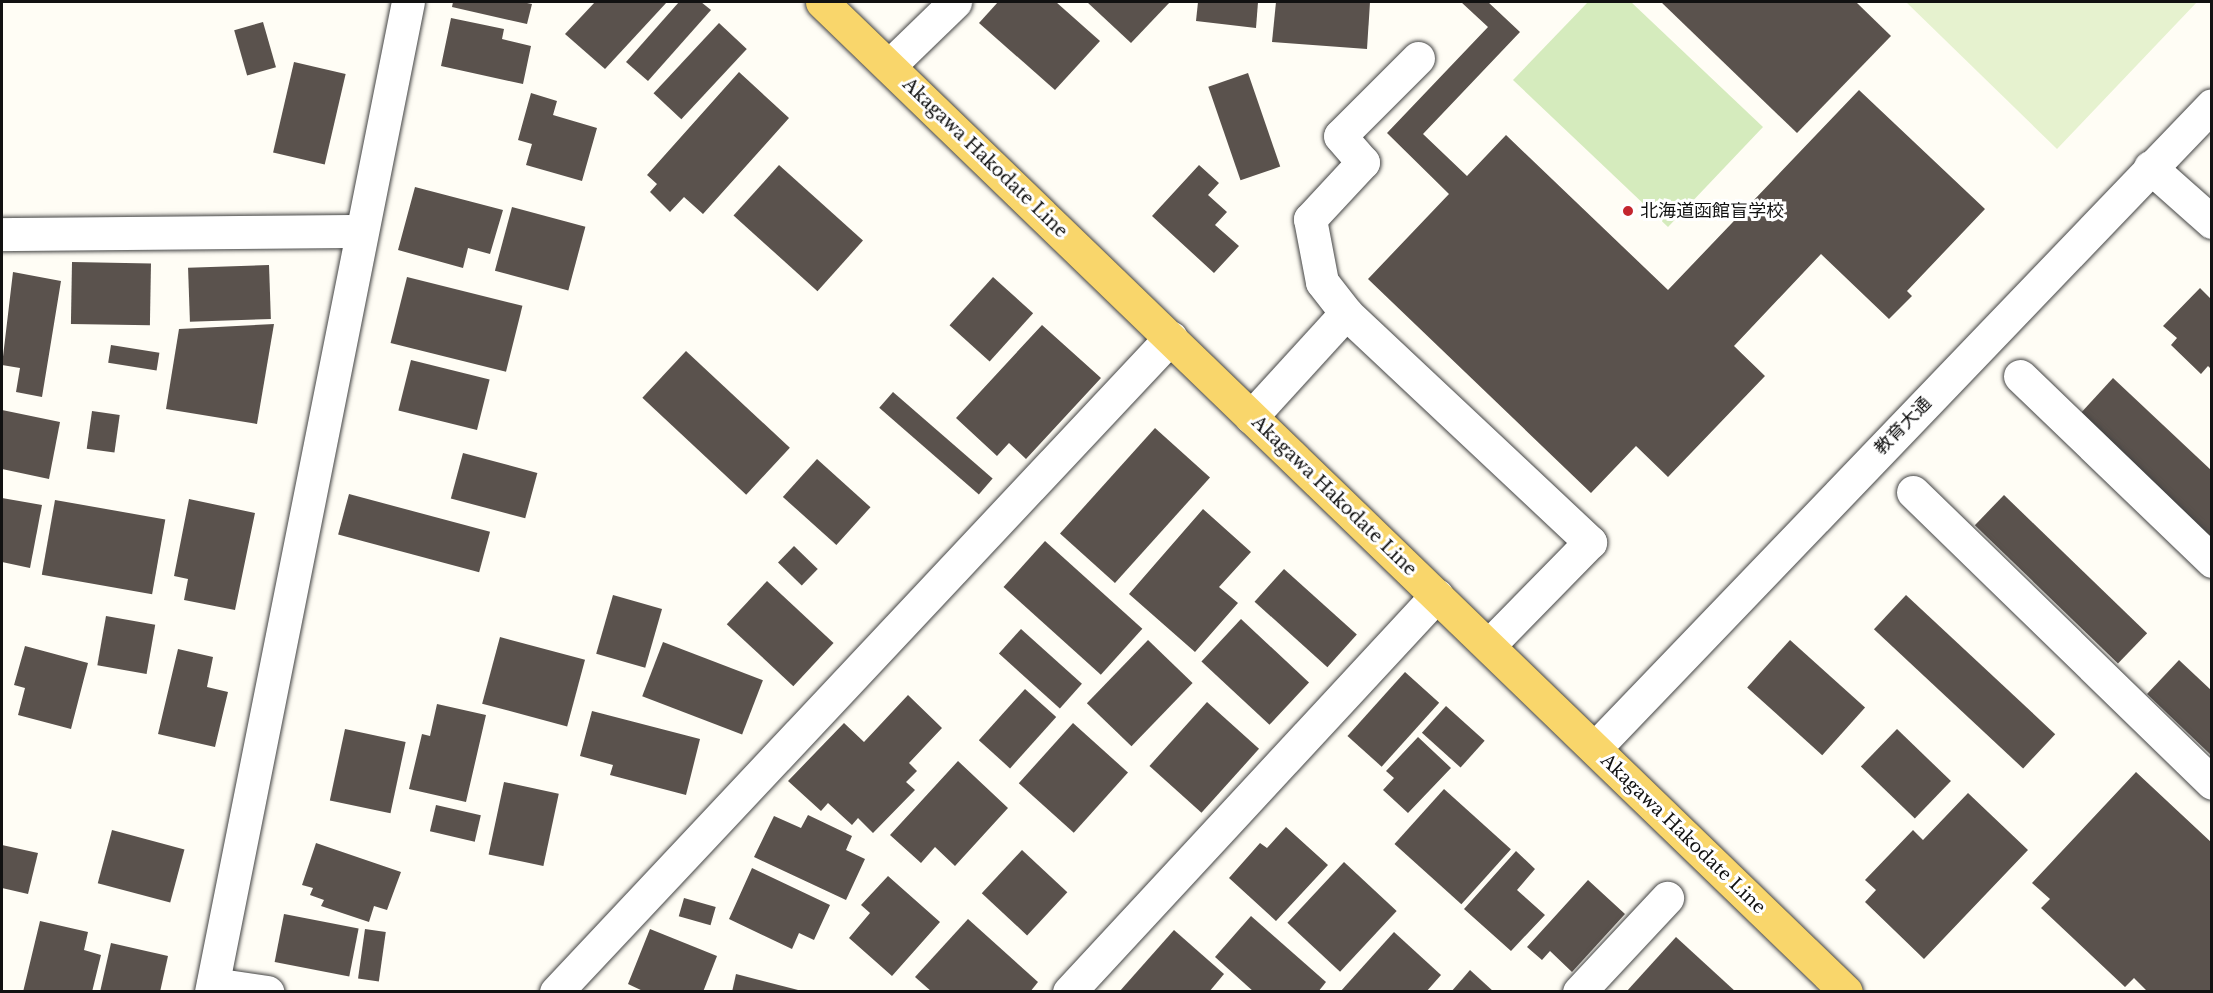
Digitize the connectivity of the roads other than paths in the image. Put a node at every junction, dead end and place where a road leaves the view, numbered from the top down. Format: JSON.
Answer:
{"nodes":[{"id":1,"x":408,"y":2,"type":"edge"},
{"id":2,"x":822,"y":2,"type":"edge"},
{"id":3,"x":927,"y":2,"type":"edge"},
{"id":4,"x":956,"y":2,"type":"edge"},
{"id":5,"x":918,"y":37,"type":"junction"},
{"id":6,"x":1418,"y":58,"type":"dead end"},
{"id":7,"x":889,"y":66,"type":"junction"},
{"id":8,"x":2211,"y":105,"type":"edge"},
{"id":9,"x":2150,"y":166,"type":"junction"},
{"id":10,"x":2211,"y":222,"type":"edge"},
{"id":11,"x":361,"y":231,"type":"junction"},
{"id":12,"x":2,"y":234,"type":"edge"},
{"id":13,"x":1346,"y":313,"type":"junction"},
{"id":14,"x":1171,"y":337,"type":"junction"},
{"id":15,"x":2020,"y":376,"type":"dead end"},
{"id":16,"x":1251,"y":417,"type":"junction"},
{"id":17,"x":1913,"y":492,"type":"dead end"},
{"id":18,"x":2211,"y":561,"type":"edge"},
{"id":19,"x":1437,"y":595,"type":"junction"},
{"id":20,"x":1489,"y":645,"type":"junction"},
{"id":21,"x":1595,"y":748,"type":"junction"},
{"id":22,"x":2211,"y":783,"type":"edge"},
{"id":23,"x":1667,"y":898,"type":"dead end"},
{"id":24,"x":212,"y":988,"type":"edge"},
{"id":25,"x":267,"y":992,"type":"edge"},
{"id":26,"x":556,"y":992,"type":"edge"},
{"id":27,"x":1069,"y":992,"type":"edge"},
{"id":28,"x":1579,"y":992,"type":"edge"},
{"id":29,"x":1846,"y":992,"type":"edge"}],
"edges":[{"from":1,"to":11,"type":"street"},
{"from":2,"to":7,"type":"main road","name":"Akagawa Hakodate Line"},
{"from":3,"to":5,"type":"street"},
{"from":4,"to":5,"type":"street"},
{"from":5,"to":7,"type":"street"},
{"from":6,"to":13,"type":"street"},
{"from":7,"to":14,"type":"main road","name":"Akagawa Hakodate Line"},
{"from":8,"to":9,"type":"street","name":"教育大通"},
{"from":9,"to":10,"type":"street"},
{"from":9,"to":21,"type":"street","name":"教育大通"},
{"from":11,"to":12,"type":"street"},
{"from":11,"to":24,"type":"street"},
{"from":13,"to":16,"type":"street"},
{"from":13,"to":20,"type":"street"},
{"from":14,"to":16,"type":"main road","name":"Akagawa Hakodate Line"},
{"from":14,"to":26,"type":"street"},
{"from":15,"to":18,"type":"street"},
{"from":16,"to":19,"type":"main road","name":"Akagawa Hakodate Line"},
{"from":17,"to":22,"type":"street"},
{"from":19,"to":20,"type":"main road","name":"Akagawa Hakodate Line"},
{"from":19,"to":27,"type":"street"},
{"from":20,"to":21,"type":"main road","name":"Akagawa Hakodate Line"},
{"from":21,"to":29,"type":"main road","name":"Akagawa Hakodate Line"},
{"from":23,"to":28,"type":"street"},
{"from":24,"to":25,"type":"street"}]}
